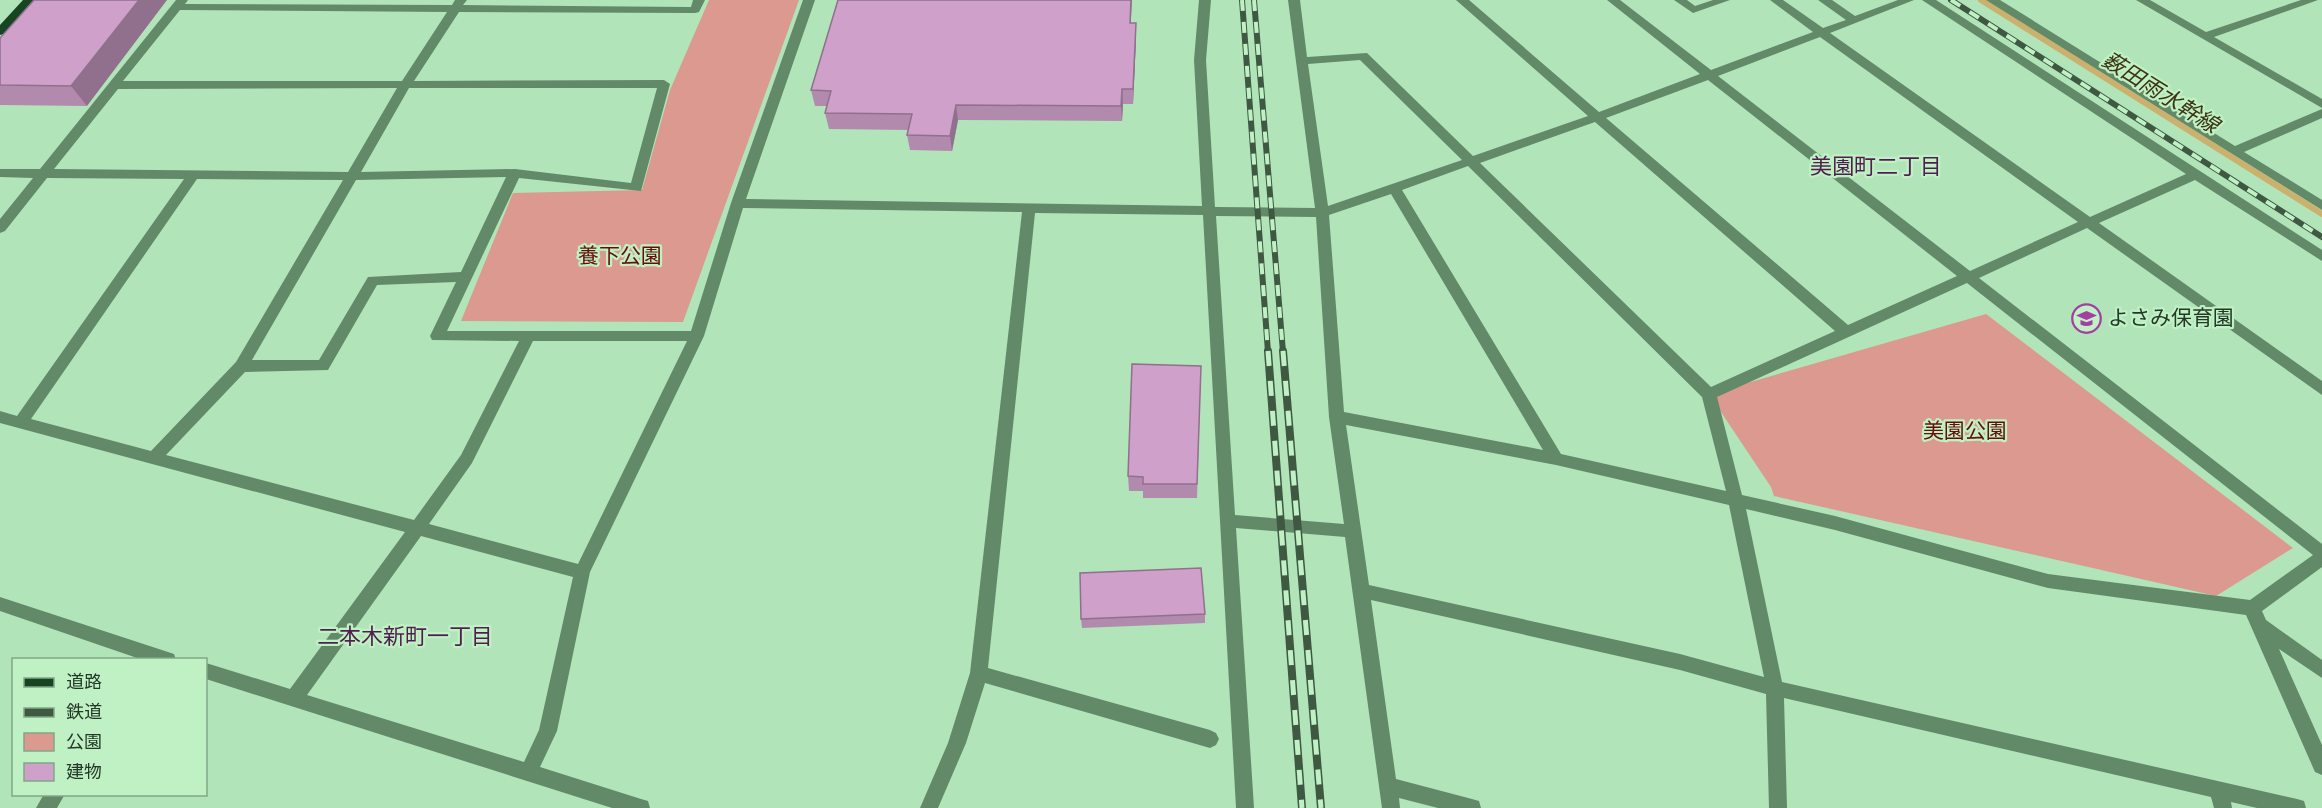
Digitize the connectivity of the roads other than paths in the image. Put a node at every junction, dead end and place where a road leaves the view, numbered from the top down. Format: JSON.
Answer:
{"nodes":[{"id":1,"x":30,"y":0,"type":"edge"},
{"id":2,"x":699,"y":0,"type":"edge"},
{"id":3,"x":809,"y":0,"type":"edge"},
{"id":4,"x":1205,"y":0,"type":"edge"},
{"id":5,"x":1294,"y":0,"type":"edge"},
{"id":6,"x":1462,"y":0,"type":"edge"},
{"id":7,"x":1613,"y":0,"type":"edge"},
{"id":8,"x":1680,"y":0,"type":"edge"},
{"id":9,"x":1724,"y":0,"type":"edge"},
{"id":10,"x":1776,"y":0,"type":"edge"},
{"id":11,"x":1824,"y":0,"type":"edge"},
{"id":12,"x":1908,"y":0,"type":"edge"},
{"id":13,"x":1928,"y":0,"type":"edge"},
{"id":14,"x":1992,"y":0,"type":"edge"},
{"id":15,"x":2142,"y":0,"type":"edge"},
{"id":16,"x":2312,"y":0,"type":"edge"},
{"id":17,"x":179,"y":4,"type":"edge"},
{"id":18,"x":458,"y":4,"type":"edge"},
{"id":19,"x":1854,"y":20,"type":"junction"},
{"id":20,"x":0,"y":32,"type":"edge"},
{"id":21,"x":1822,"y":33,"type":"junction"},
{"id":22,"x":2206,"y":36,"type":"junction"},
{"id":23,"x":1303,"y":61,"type":"junction"},
{"id":24,"x":1712,"y":75,"type":"junction"},
{"id":25,"x":114,"y":85,"type":"junction"},
{"id":26,"x":405,"y":85,"type":"junction"},
{"id":27,"x":2322,"y":104,"type":"edge"},
{"id":28,"x":2322,"y":113,"type":"edge"},
{"id":29,"x":1600,"y":116,"type":"junction"},
{"id":30,"x":2234,"y":152,"type":"junction"},
{"id":31,"x":1473,"y":162,"type":"junction"},
{"id":32,"x":0,"y":173,"type":"edge"},
{"id":33,"x":515,"y":173,"type":"junction"},
{"id":34,"x":43,"y":174,"type":"junction"},
{"id":35,"x":2196,"y":174,"type":"junction"},
{"id":36,"x":193,"y":175,"type":"junction"},
{"id":37,"x":353,"y":176,"type":"junction"},
{"id":38,"x":1395,"y":189,"type":"junction"},
{"id":39,"x":738,"y":203,"type":"junction"},
{"id":40,"x":2322,"y":206,"type":"edge"},
{"id":41,"x":1029,"y":207,"type":"junction"},
{"id":42,"x":1208,"y":209,"type":"junction"},
{"id":43,"x":1322,"y":213,"type":"junction"},
{"id":44,"x":2090,"y":222,"type":"junction"},
{"id":45,"x":0,"y":228,"type":"edge"},
{"id":46,"x":2322,"y":256,"type":"edge"},
{"id":47,"x":1969,"y":276,"type":"junction"},
{"id":48,"x":465,"y":277,"type":"junction"},
{"id":49,"x":1847,"y":333,"type":"junction"},
{"id":50,"x":697,"y":336,"type":"junction"},
{"id":51,"x":528,"y":337,"type":"junction"},
{"id":52,"x":241,"y":366,"type":"junction"},
{"id":53,"x":2322,"y":389,"type":"edge"},
{"id":54,"x":1709,"y":394,"type":"junction"},
{"id":55,"x":0,"y":417,"type":"edge"},
{"id":56,"x":1337,"y":417,"type":"junction"},
{"id":57,"x":21,"y":422,"type":"junction"},
{"id":58,"x":154,"y":458,"type":"junction"},
{"id":59,"x":1556,"y":459,"type":"junction"},
{"id":60,"x":1736,"y":501,"type":"junction"},
{"id":61,"x":1229,"y":521,"type":"junction"},
{"id":62,"x":417,"y":529,"type":"junction"},
{"id":63,"x":1352,"y":531,"type":"junction"},
{"id":64,"x":2322,"y":555,"type":"edge"},
{"id":65,"x":582,"y":572,"type":"junction"},
{"id":66,"x":1360,"y":590,"type":"junction"},
{"id":67,"x":0,"y":604,"type":"edge"},
{"id":68,"x":2252,"y":608,"type":"junction"},
{"id":69,"x":2260,"y":625,"type":"junction"},
{"id":70,"x":162,"y":658,"type":"edge"},
{"id":71,"x":2322,"y":670,"type":"edge"},
{"id":72,"x":207,"y":671,"type":"edge"},
{"id":73,"x":979,"y":673,"type":"junction"},
{"id":74,"x":1775,"y":688,"type":"junction"},
{"id":75,"x":294,"y":699,"type":"junction"},
{"id":76,"x":1209,"y":739,"type":"dead end"},
{"id":77,"x":2322,"y":766,"type":"edge"},
{"id":78,"x":529,"y":772,"type":"junction"},
{"id":79,"x":1389,"y":786,"type":"junction"},
{"id":80,"x":55,"y":796,"type":"edge"},
{"id":81,"x":2221,"y":799,"type":"edge"},
{"id":82,"x":45,"y":808,"type":"edge"},
{"id":83,"x":641,"y":808,"type":"edge"},
{"id":84,"x":929,"y":808,"type":"edge"},
{"id":85,"x":1245,"y":808,"type":"edge"},
{"id":86,"x":1391,"y":808,"type":"edge"},
{"id":87,"x":1472,"y":808,"type":"edge"},
{"id":88,"x":1778,"y":808,"type":"edge"},
{"id":89,"x":2297,"y":808,"type":"edge"}],
"edges":[{"from":1,"to":20,"type":"main road"},
{"from":2,"to":18,"type":"street"},
{"from":3,"to":39,"type":"street"},
{"from":4,"to":42,"type":"street"},
{"from":5,"to":23,"type":"street"},
{"from":6,"to":29,"type":"street"},
{"from":7,"to":24,"type":"street"},
{"from":8,"to":9,"type":"street"},
{"from":10,"to":21,"type":"street"},
{"from":11,"to":19,"type":"street"},
{"from":12,"to":19,"type":"street"},
{"from":13,"to":35,"type":"street"},
{"from":14,"to":30,"type":"street"},
{"from":15,"to":22,"type":"street"},
{"from":16,"to":22,"type":"street"},
{"from":17,"to":18,"type":"street"},
{"from":17,"to":25,"type":"street"},
{"from":18,"to":26,"type":"street"},
{"from":19,"to":21,"type":"street"},
{"from":21,"to":24,"type":"street"},
{"from":21,"to":44,"type":"street"},
{"from":22,"to":27,"type":"street"},
{"from":23,"to":31,"type":"street"},
{"from":23,"to":43,"type":"street"},
{"from":24,"to":29,"type":"street"},
{"from":24,"to":47,"type":"street"},
{"from":25,"to":26,"type":"street"},
{"from":25,"to":34,"type":"street"},
{"from":26,"to":33,"type":"street"},
{"from":26,"to":37,"type":"street"},
{"from":28,"to":30,"type":"street"},
{"from":29,"to":31,"type":"street"},
{"from":29,"to":49,"type":"street"},
{"from":30,"to":40,"type":"street"},
{"from":31,"to":38,"type":"street"},
{"from":31,"to":54,"type":"street"},
{"from":32,"to":34,"type":"street"},
{"from":33,"to":37,"type":"street"},
{"from":33,"to":48,"type":"street"},
{"from":34,"to":36,"type":"street"},
{"from":34,"to":45,"type":"street"},
{"from":35,"to":44,"type":"street"},
{"from":35,"to":46,"type":"street"},
{"from":36,"to":37,"type":"street"},
{"from":36,"to":57,"type":"street"},
{"from":37,"to":52,"type":"street"},
{"from":38,"to":43,"type":"street"},
{"from":38,"to":59,"type":"street"},
{"from":39,"to":41,"type":"street"},
{"from":39,"to":50,"type":"street"},
{"from":41,"to":42,"type":"street"},
{"from":41,"to":73,"type":"street"},
{"from":42,"to":43,"type":"street"},
{"from":42,"to":61,"type":"street"},
{"from":43,"to":56,"type":"street"},
{"from":44,"to":47,"type":"street"},
{"from":44,"to":53,"type":"street"},
{"from":47,"to":49,"type":"street"},
{"from":47,"to":64,"type":"street"},
{"from":48,"to":51,"type":"street"},
{"from":48,"to":52,"type":"street"},
{"from":49,"to":54,"type":"street"},
{"from":50,"to":51,"type":"street"},
{"from":50,"to":65,"type":"street"},
{"from":51,"to":62,"type":"street"},
{"from":52,"to":58,"type":"street"},
{"from":54,"to":60,"type":"street"},
{"from":55,"to":57,"type":"street"},
{"from":56,"to":59,"type":"street"},
{"from":56,"to":63,"type":"street"},
{"from":57,"to":58,"type":"street"},
{"from":58,"to":62,"type":"street"},
{"from":59,"to":60,"type":"street"},
{"from":60,"to":68,"type":"street"},
{"from":60,"to":74,"type":"street"},
{"from":61,"to":63,"type":"street"},
{"from":61,"to":85,"type":"street"},
{"from":62,"to":65,"type":"street"},
{"from":62,"to":75,"type":"street"},
{"from":63,"to":66,"type":"street"},
{"from":64,"to":68,"type":"street"},
{"from":65,"to":78,"type":"street"},
{"from":66,"to":74,"type":"street"},
{"from":66,"to":79,"type":"street"},
{"from":67,"to":70,"type":"street"},
{"from":68,"to":69,"type":"street"},
{"from":69,"to":71,"type":"street"},
{"from":69,"to":77,"type":"street"},
{"from":72,"to":75,"type":"street"},
{"from":73,"to":76,"type":"street"},
{"from":73,"to":84,"type":"street"},
{"from":74,"to":81,"type":"street"},
{"from":74,"to":88,"type":"street"},
{"from":75,"to":78,"type":"street"},
{"from":78,"to":83,"type":"street"},
{"from":79,"to":86,"type":"street"},
{"from":79,"to":87,"type":"street"},
{"from":80,"to":82,"type":"street"},
{"from":81,"to":89,"type":"street"}]}
